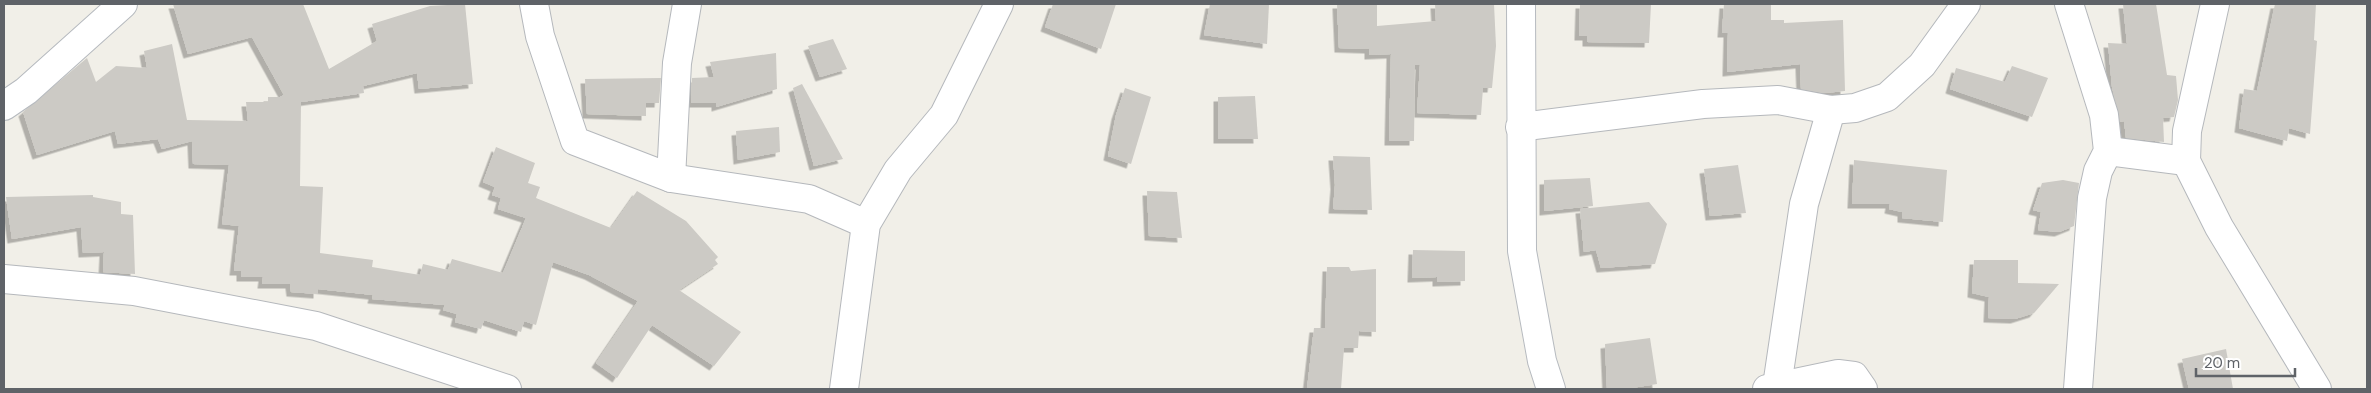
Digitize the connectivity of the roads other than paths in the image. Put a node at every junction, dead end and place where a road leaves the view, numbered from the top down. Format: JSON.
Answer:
{"nodes":[{"id":1,"x":123,"y":4,"type":"edge"},
{"id":2,"x":534,"y":4,"type":"edge"},
{"id":3,"x":687,"y":4,"type":"edge"},
{"id":4,"x":999,"y":4,"type":"edge"},
{"id":5,"x":1521,"y":4,"type":"edge"},
{"id":6,"x":1966,"y":4,"type":"edge"},
{"id":7,"x":2069,"y":4,"type":"edge"},
{"id":8,"x":2215,"y":4,"type":"edge"},
{"id":9,"x":4,"y":106,"type":"edge"},
{"id":10,"x":1831,"y":110,"type":"junction"},
{"id":11,"x":1520,"y":127,"type":"junction"},
{"id":12,"x":2108,"y":151,"type":"junction"},
{"id":13,"x":2186,"y":161,"type":"junction"},
{"id":14,"x":671,"y":178,"type":"junction"},
{"id":15,"x":866,"y":224,"type":"junction"},
{"id":16,"x":4,"y":278,"type":"edge"},
{"id":17,"x":1772,"y":388,"type":"edge"},
{"id":18,"x":507,"y":389,"type":"edge"},
{"id":19,"x":844,"y":389,"type":"edge"},
{"id":20,"x":1551,"y":389,"type":"edge"},
{"id":21,"x":1863,"y":389,"type":"edge"},
{"id":22,"x":2078,"y":389,"type":"edge"},
{"id":23,"x":2317,"y":389,"type":"edge"}],
"edges":[{"from":1,"to":9,"type":"street"},
{"from":2,"to":14,"type":"street"},
{"from":3,"to":14,"type":"street"},
{"from":4,"to":15,"type":"street"},
{"from":5,"to":11,"type":"street"},
{"from":6,"to":10,"type":"street"},
{"from":7,"to":12,"type":"street"},
{"from":8,"to":13,"type":"street"},
{"from":10,"to":11,"type":"street"},
{"from":10,"to":17,"type":"street"},
{"from":11,"to":20,"type":"street"},
{"from":12,"to":13,"type":"street"},
{"from":12,"to":22,"type":"street"},
{"from":13,"to":23,"type":"street"},
{"from":14,"to":15,"type":"street"},
{"from":15,"to":19,"type":"street"},
{"from":16,"to":18,"type":"street"},
{"from":17,"to":21,"type":"street"}]}
